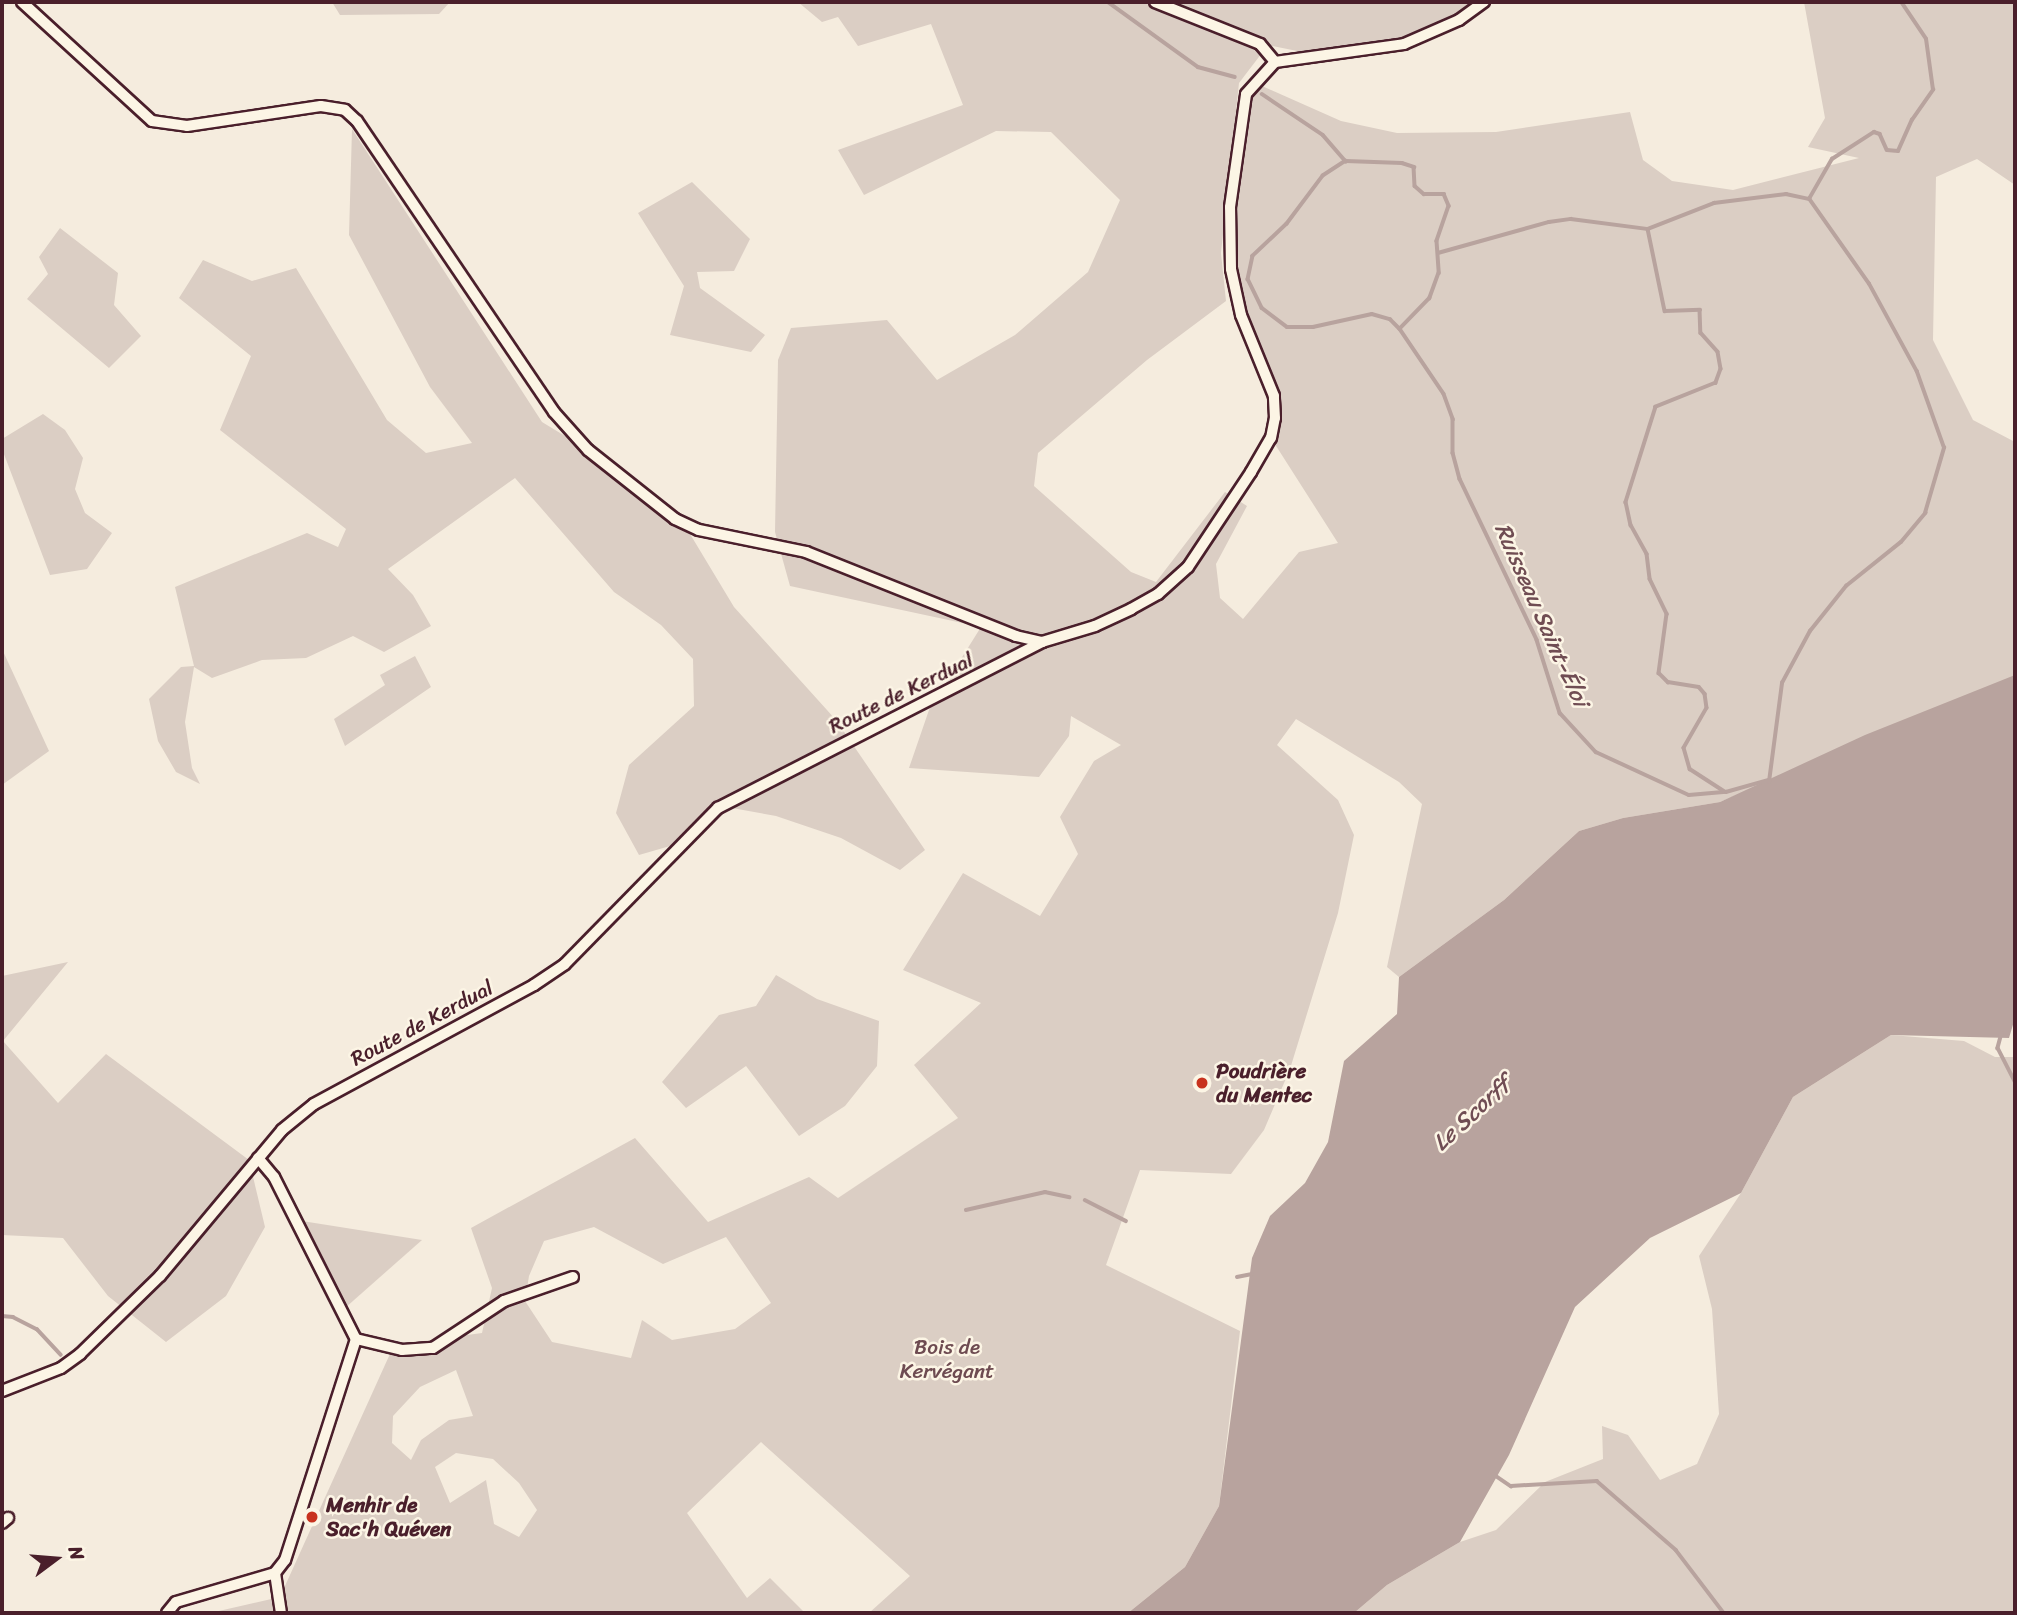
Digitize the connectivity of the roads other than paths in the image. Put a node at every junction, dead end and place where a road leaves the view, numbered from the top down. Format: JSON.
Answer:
{"nodes":[{"id":1,"x":22,"y":2,"type":"edge"},
{"id":2,"x":1155,"y":2,"type":"edge"},
{"id":3,"x":1484,"y":2,"type":"edge"},
{"id":4,"x":1275,"y":62,"type":"junction"},
{"id":5,"x":1042,"y":642,"type":"junction"},
{"id":6,"x":258,"y":1158,"type":"junction"},
{"id":7,"x":573,"y":1278,"type":"dead end"},
{"id":8,"x":356,"y":1339,"type":"junction"},
{"id":9,"x":2,"y":1391,"type":"edge"},
{"id":10,"x":275,"y":1573,"type":"junction"},
{"id":11,"x":167,"y":1613,"type":"edge"},
{"id":12,"x":281,"y":1613,"type":"edge"}],
"edges":[{"from":1,"to":5,"type":"street"},
{"from":2,"to":4,"type":"street"},
{"from":3,"to":4,"type":"street"},
{"from":4,"to":5,"type":"street","name":"Route de Kerdual"},
{"from":5,"to":6,"type":"street","name":"Route de Kerdual"},
{"from":6,"to":8,"type":"street"},
{"from":6,"to":9,"type":"street","name":"Route de Kerdual"},
{"from":7,"to":8,"type":"street"},
{"from":8,"to":10,"type":"street"},
{"from":10,"to":11,"type":"street"},
{"from":10,"to":12,"type":"street"}]}
